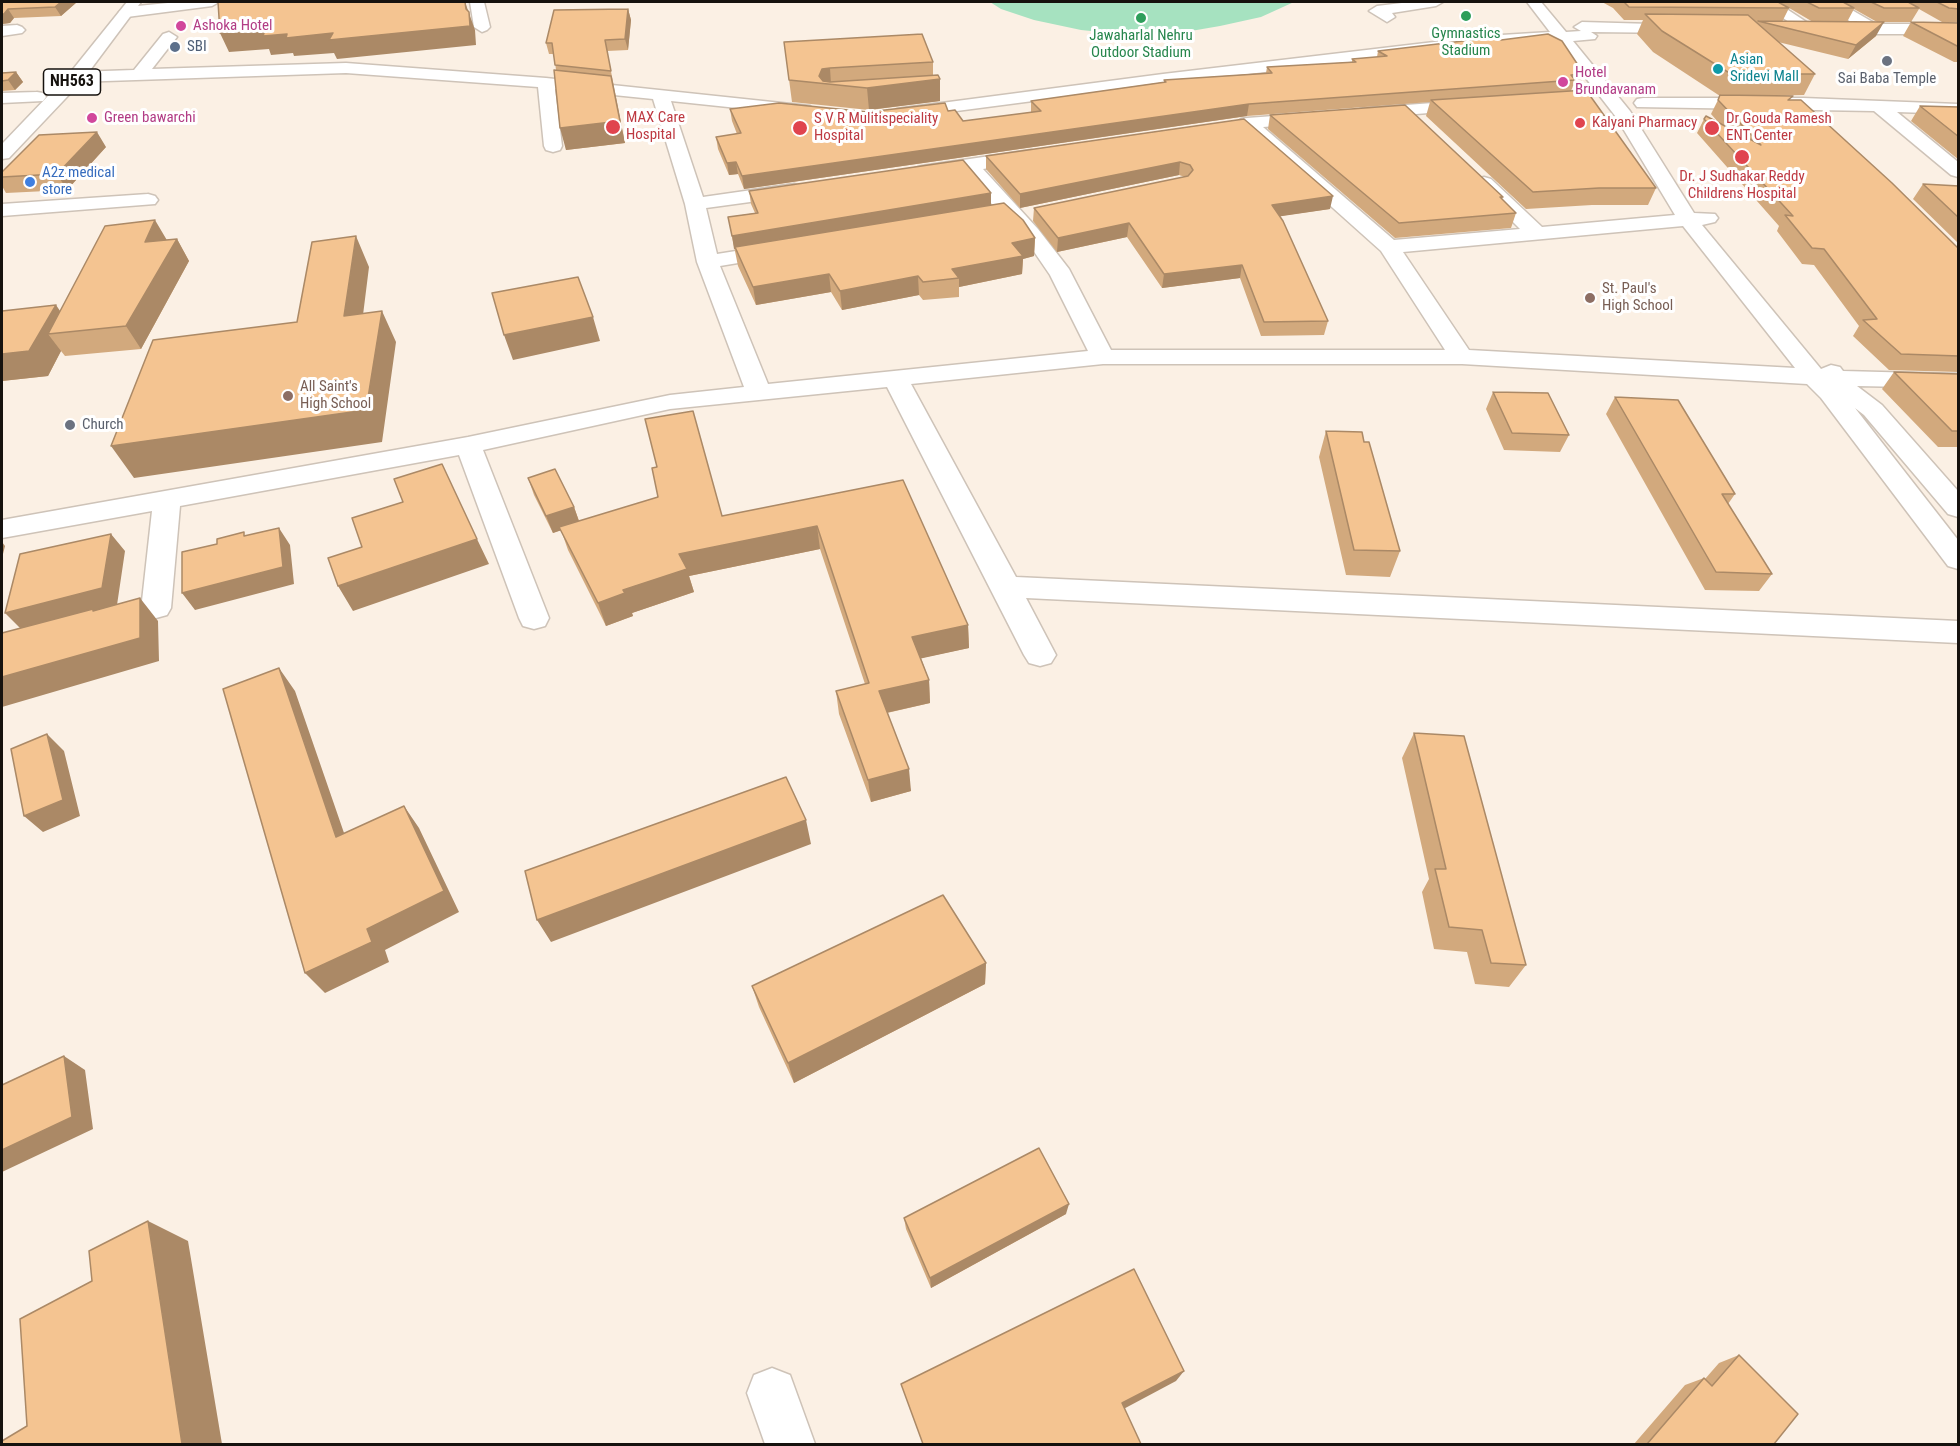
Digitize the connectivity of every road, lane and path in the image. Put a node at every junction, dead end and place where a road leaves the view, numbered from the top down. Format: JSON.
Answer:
{"nodes":[{"id":1,"x":212,"y":2,"type":"edge"},
{"id":2,"x":477,"y":2,"type":"edge"},
{"id":3,"x":1436,"y":2,"type":"edge"},
{"id":4,"x":1534,"y":2,"type":"edge"},
{"id":5,"x":1766,"y":2,"type":"edge"},
{"id":6,"x":1828,"y":2,"type":"edge"},
{"id":7,"x":126,"y":5,"type":"edge"},
{"id":8,"x":1910,"y":12,"type":"edge"},
{"id":9,"x":1387,"y":17,"type":"dead end"},
{"id":10,"x":482,"y":27,"type":"dead end"},
{"id":11,"x":1581,"y":27,"type":"junction"},
{"id":12,"x":1702,"y":28,"type":"edge"},
{"id":13,"x":1936,"y":28,"type":"junction"},
{"id":14,"x":1773,"y":29,"type":"edge"},
{"id":15,"x":1820,"y":29,"type":"junction"},
{"id":16,"x":1872,"y":29,"type":"junction"},
{"id":17,"x":1959,"y":29,"type":"edge"},
{"id":18,"x":1562,"y":36,"type":"junction"},
{"id":19,"x":170,"y":37,"type":"dead end"},
{"id":20,"x":1602,"y":52,"type":"dead end"},
{"id":21,"x":140,"y":74,"type":"junction"},
{"id":22,"x":76,"y":77,"type":"junction"},
{"id":23,"x":546,"y":83,"type":"junction"},
{"id":24,"x":1618,"y":91,"type":"junction"},
{"id":25,"x":660,"y":95,"type":"junction"},
{"id":26,"x":37,"y":97,"type":"junction"},
{"id":27,"x":2,"y":98,"type":"edge"},
{"id":28,"x":1587,"y":98,"type":"edge"},
{"id":29,"x":1643,"y":103,"type":"junction"},
{"id":30,"x":1803,"y":103,"type":"junction"},
{"id":31,"x":1497,"y":104,"type":"edge"},
{"id":32,"x":1879,"y":106,"type":"junction"},
{"id":33,"x":1959,"y":109,"type":"edge"},
{"id":34,"x":1406,"y":110,"type":"junction"},
{"id":35,"x":823,"y":112,"type":"edge"},
{"id":36,"x":881,"y":116,"type":"edge"},
{"id":37,"x":1820,"y":119,"type":"edge"},
{"id":38,"x":1655,"y":122,"type":"dead end"},
{"id":39,"x":1247,"y":123,"type":"junction"},
{"id":40,"x":1423,"y":125,"type":"edge"},
{"id":41,"x":1224,"y":127,"type":"edge"},
{"id":42,"x":2,"y":133,"type":"edge"},
{"id":43,"x":553,"y":146,"type":"dead end"},
{"id":44,"x":1051,"y":153,"type":"edge"},
{"id":45,"x":2,"y":154,"type":"edge"},
{"id":46,"x":970,"y":165,"type":"junction"},
{"id":47,"x":1959,"y":171,"type":"edge"},
{"id":48,"x":1472,"y":172,"type":"edge"},
{"id":49,"x":902,"y":174,"type":"edge"},
{"id":50,"x":810,"y":188,"type":"edge"},
{"id":51,"x":1702,"y":199,"type":"dead end"},
{"id":52,"x":148,"y":200,"type":"dead end"},
{"id":53,"x":695,"y":204,"type":"junction"},
{"id":54,"x":2,"y":210,"type":"edge"},
{"id":55,"x":1038,"y":212,"type":"edge"},
{"id":56,"x":1011,"y":214,"type":"junction"},
{"id":57,"x":985,"y":215,"type":"edge"},
{"id":58,"x":1688,"y":220,"type":"junction"},
{"id":59,"x":1537,"y":234,"type":"junction"},
{"id":60,"x":800,"y":246,"type":"edge"},
{"id":61,"x":1389,"y":247,"type":"junction"},
{"id":62,"x":708,"y":262,"type":"junction"},
{"id":63,"x":1764,"y":284,"type":"dead end"},
{"id":64,"x":1103,"y":357,"type":"junction"},
{"id":65,"x":1462,"y":357,"type":"junction"},
{"id":66,"x":1825,"y":377,"type":"junction"},
{"id":67,"x":895,"y":378,"type":"junction"},
{"id":68,"x":1959,"y":381,"type":"edge"},
{"id":69,"x":759,"y":393,"type":"junction"},
{"id":70,"x":468,"y":445,"type":"junction"},
{"id":71,"x":167,"y":498,"type":"junction"},
{"id":72,"x":1959,"y":508,"type":"edge"},
{"id":73,"x":2,"y":529,"type":"edge"},
{"id":74,"x":1959,"y":559,"type":"edge"},
{"id":75,"x":1006,"y":587,"type":"junction"},
{"id":76,"x":534,"y":618,"type":"dead end"},
{"id":77,"x":79,"y":628,"type":"edge"},
{"id":78,"x":1959,"y":632,"type":"edge"},
{"id":79,"x":1040,"y":655,"type":"dead end"},
{"id":80,"x":772,"y":1393,"type":"dead end"},
{"id":81,"x":790,"y":1444,"type":"edge"}],
"edges":[{"from":1,"to":7,"type":"main road"},
{"from":2,"to":10,"type":"main road"},
{"from":3,"to":9,"type":"main road"},
{"from":4,"to":18,"type":"main road"},
{"from":5,"to":15,"type":"main road"},
{"from":6,"to":16,"type":"main road"},
{"from":7,"to":22,"type":"main road","number":"NH563"},
{"from":7,"to":26,"type":"main road","number":"NH563"},
{"from":8,"to":13,"type":"main road"},
{"from":11,"to":12,"type":"main road"},
{"from":11,"to":18,"type":"main road"},
{"from":11,"to":20,"type":"main road"},
{"from":13,"to":16,"type":"main road"},
{"from":13,"to":17,"type":"main road"},
{"from":14,"to":15,"type":"main road"},
{"from":15,"to":16,"type":"main road"},
{"from":18,"to":24,"type":"main road"},
{"from":18,"to":36,"type":"main road"},
{"from":19,"to":21,"type":"main road"},
{"from":21,"to":22,"type":"main road"},
{"from":21,"to":23,"type":"main road"},
{"from":22,"to":45,"type":"main road","number":"NH563"},
{"from":23,"to":25,"type":"main road"},
{"from":23,"to":43,"type":"main road"},
{"from":24,"to":28,"type":"main road"},
{"from":24,"to":29,"type":"main road"},
{"from":24,"to":58,"type":"main road"},
{"from":25,"to":35,"type":"main road"},
{"from":25,"to":53,"type":"main road"},
{"from":26,"to":27,"type":"main road"},
{"from":26,"to":42,"type":"main road","number":"NH563"},
{"from":29,"to":30,"type":"main road"},
{"from":29,"to":38,"type":"main road"},
{"from":30,"to":32,"type":"main road"},
{"from":30,"to":37,"type":"main road"},
{"from":31,"to":34,"type":"main road"},
{"from":32,"to":33,"type":"main road"},
{"from":32,"to":47,"type":"main road"},
{"from":34,"to":39,"type":"main road"},
{"from":34,"to":40,"type":"main road"},
{"from":39,"to":41,"type":"main road"},
{"from":39,"to":61,"type":"main road"},
{"from":44,"to":46,"type":"main road"},
{"from":46,"to":49,"type":"main road"},
{"from":46,"to":56,"type":"main road"},
{"from":48,"to":59,"type":"main road"},
{"from":50,"to":53,"type":"main road"},
{"from":51,"to":58,"type":"main road"},
{"from":52,"to":54,"type":"main road"},
{"from":53,"to":62,"type":"main road"},
{"from":55,"to":56,"type":"main road"},
{"from":56,"to":57,"type":"main road"},
{"from":56,"to":64,"type":"main road"},
{"from":58,"to":59,"type":"main road"},
{"from":58,"to":66,"type":"main road"},
{"from":59,"to":61,"type":"main road"},
{"from":60,"to":62,"type":"main road"},
{"from":61,"to":65,"type":"main road"},
{"from":62,"to":69,"type":"main road"},
{"from":63,"to":66,"type":"main road"},
{"from":64,"to":65,"type":"main road"},
{"from":64,"to":67,"type":"main road"},
{"from":65,"to":66,"type":"main road"},
{"from":66,"to":68,"type":"main road"},
{"from":66,"to":72,"type":"main road"},
{"from":66,"to":74,"type":"main road"},
{"from":67,"to":69,"type":"main road"},
{"from":67,"to":75,"type":"main road"},
{"from":69,"to":70,"type":"main road"},
{"from":70,"to":71,"type":"main road"},
{"from":70,"to":76,"type":"main road"},
{"from":71,"to":73,"type":"main road"},
{"from":71,"to":77,"type":"main road"},
{"from":75,"to":78,"type":"main road"},
{"from":75,"to":79,"type":"main road"},
{"from":80,"to":81,"type":"main road"}]}
